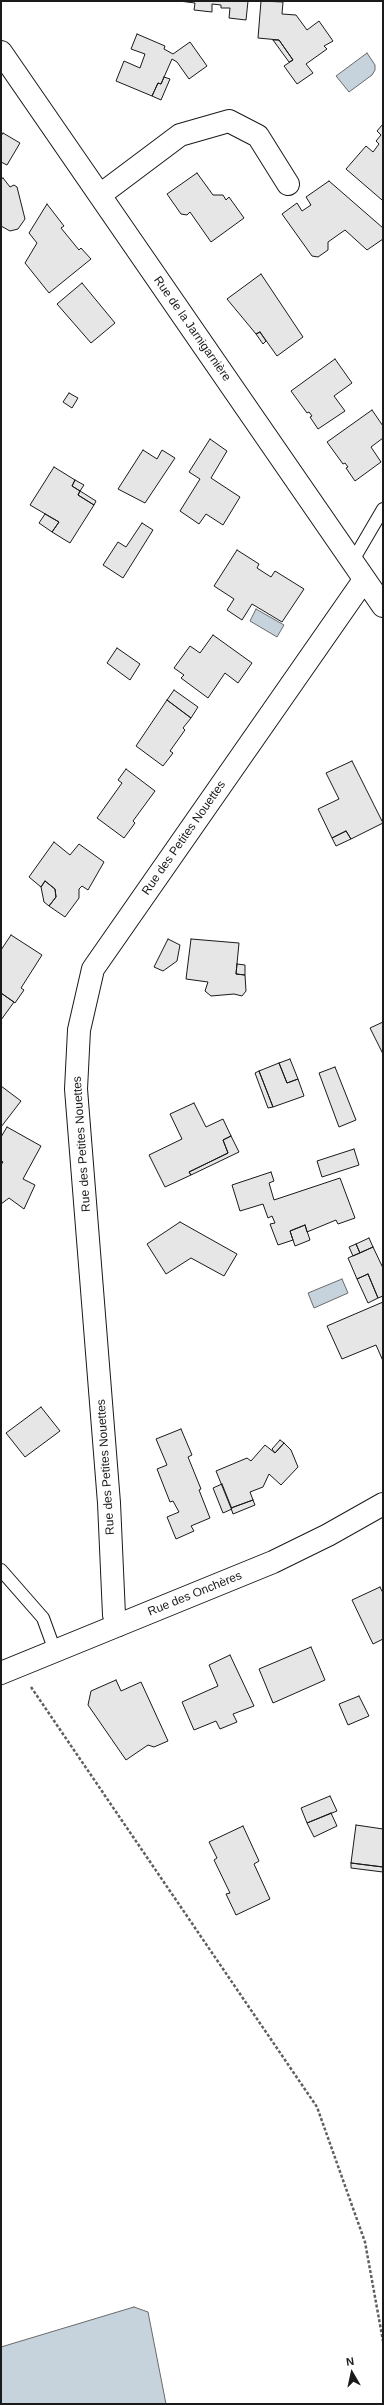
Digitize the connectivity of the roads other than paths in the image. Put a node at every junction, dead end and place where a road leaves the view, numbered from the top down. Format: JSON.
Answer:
{"nodes":[{"id":1,"x":1,"y":52,"type":"edge"},
{"id":2,"x":288,"y":184,"type":"dead end"},
{"id":3,"x":100,"y":195,"type":"junction"},
{"id":4,"x":383,"y":509,"type":"edge"},
{"id":5,"x":358,"y":571,"type":"junction"},
{"id":6,"x":383,"y":606,"type":"edge"},
{"id":7,"x":383,"y":1504,"type":"edge"},
{"id":8,"x":1,"y":1570,"type":"edge"},
{"id":9,"x":118,"y":1626,"type":"junction"},
{"id":10,"x":55,"y":1651,"type":"junction"},
{"id":11,"x":9,"y":1670,"type":"edge"}],
"edges":[{"from":1,"to":3,"type":"street","name":"Rue de la Jarnigarnière"},
{"from":2,"to":3,"type":"street"},
{"from":3,"to":5,"type":"street","name":"Rue de la Jarnigarnière"},
{"from":4,"to":5,"type":"lane"},
{"from":5,"to":6,"type":"street","name":"Rue de la Jarnigarnière"},
{"from":5,"to":9,"type":"street","name":"Rue des Petites Nouettes"},
{"from":7,"to":9,"type":"street","name":"Rue des Onchères"},
{"from":8,"to":10,"type":"lane"},
{"from":9,"to":10,"type":"street","name":"Rue des Onchères"},
{"from":10,"to":11,"type":"street","name":"Rue des Onchères"}]}
